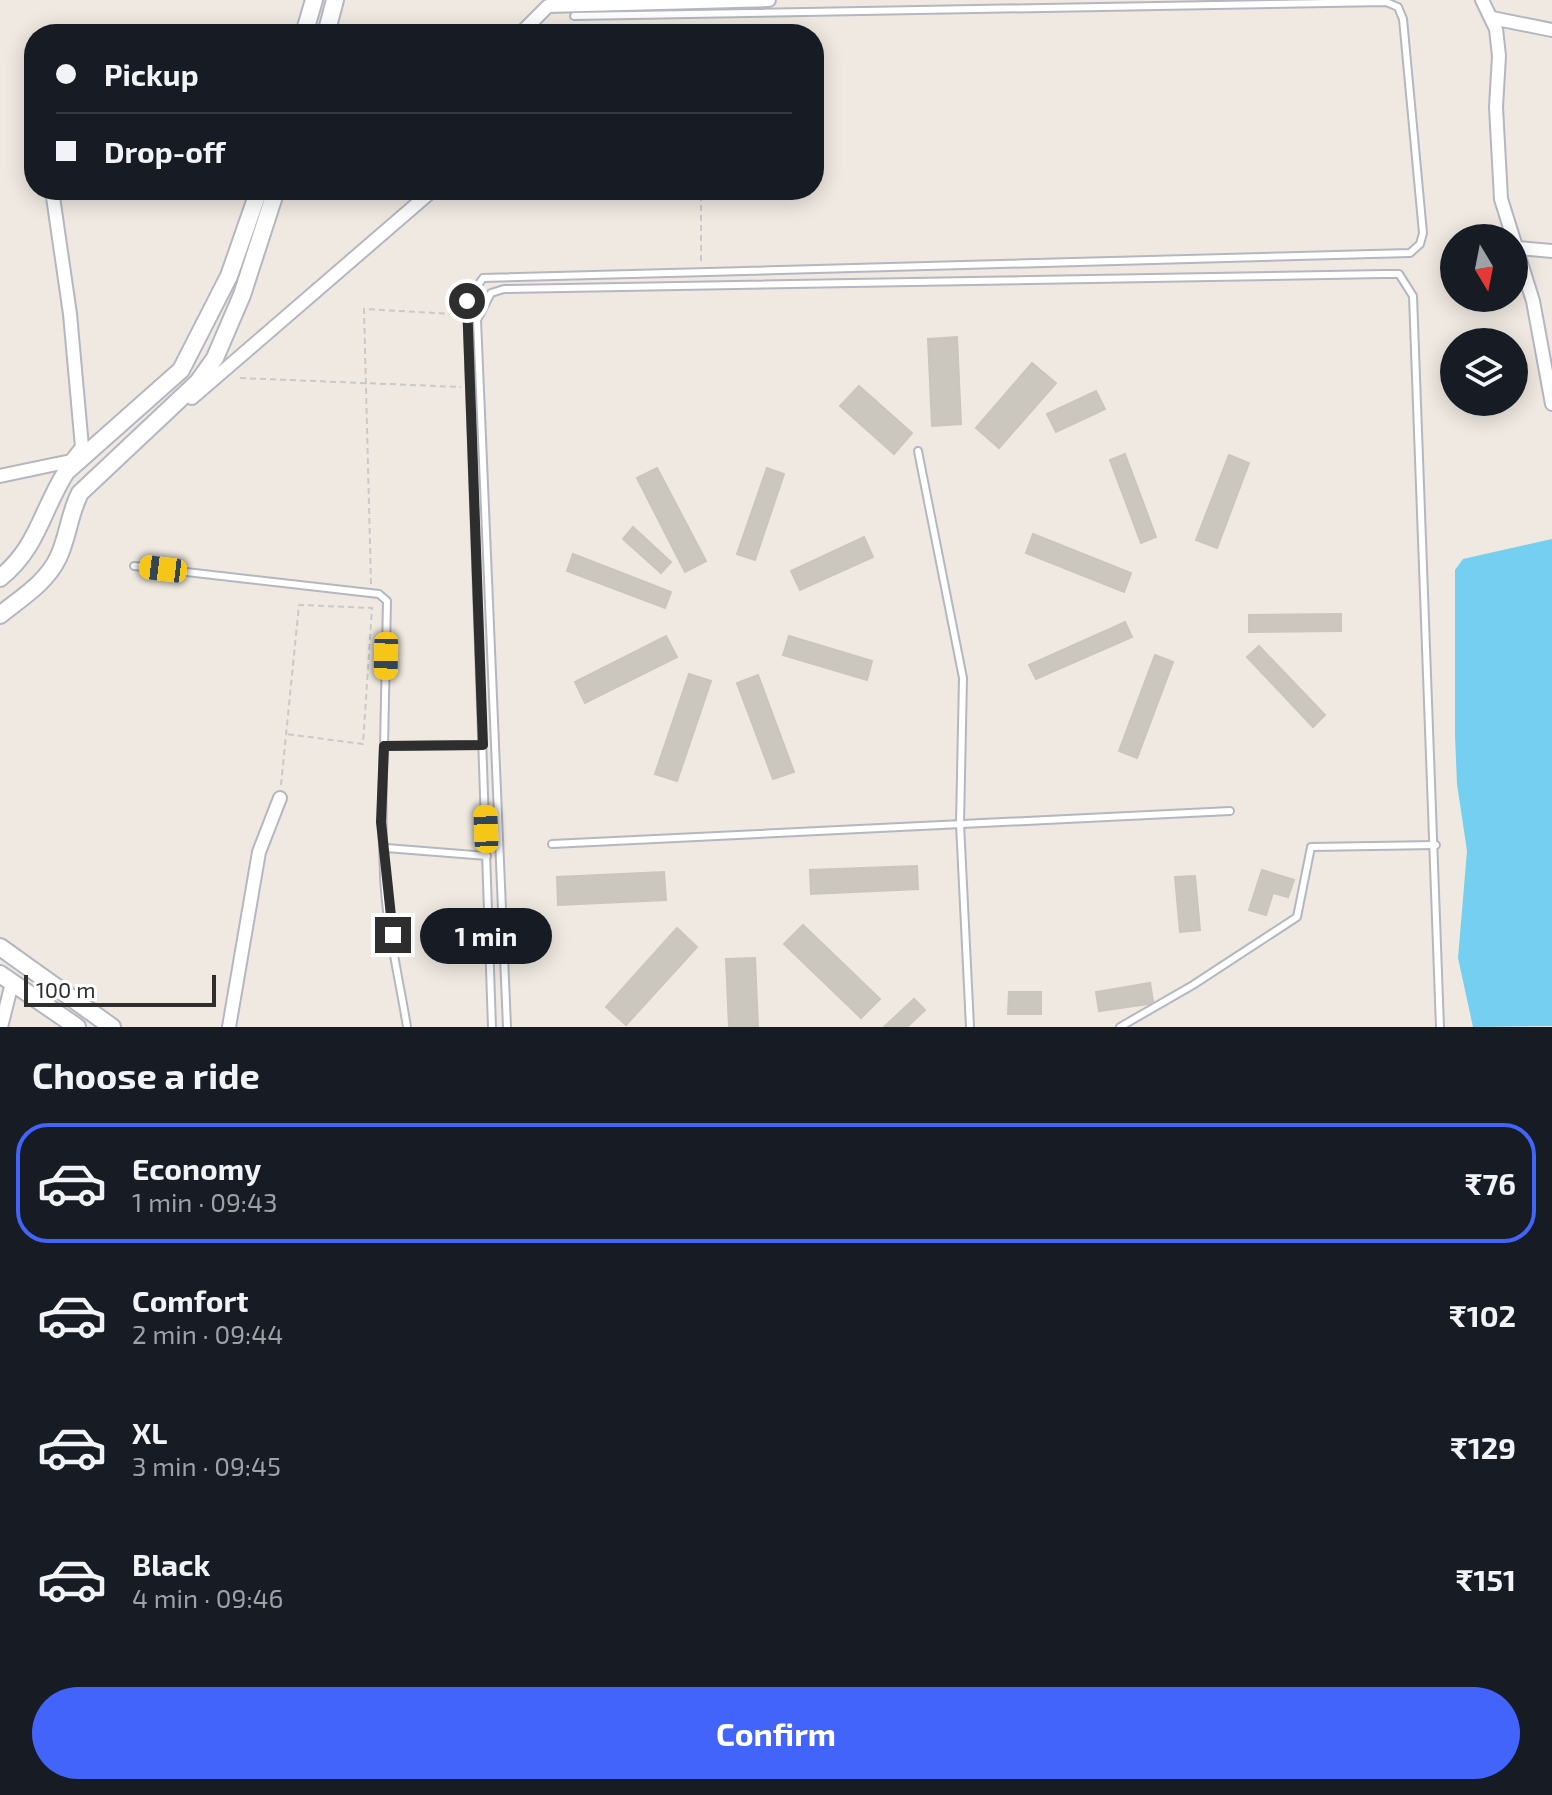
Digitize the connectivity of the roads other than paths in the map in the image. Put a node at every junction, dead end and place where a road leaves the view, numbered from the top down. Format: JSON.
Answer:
{"nodes":[{"id":1,"x":314,"y":0,"type":"edge"},
{"id":2,"x":335,"y":0,"type":"edge"},
{"id":3,"x":769,"y":0,"type":"edge"},
{"id":4,"x":1482,"y":0,"type":"edge"},
{"id":5,"x":574,"y":16,"type":"dead end"},
{"id":6,"x":1492,"y":18,"type":"junction"},
{"id":7,"x":307,"y":24,"type":"edge"},
{"id":8,"x":329,"y":24,"type":"edge"},
{"id":9,"x":530,"y":24,"type":"edge"},
{"id":10,"x":1552,"y":30,"type":"edge"},
{"id":11,"x":53,"y":200,"type":"edge"},
{"id":12,"x":256,"y":200,"type":"edge"},
{"id":13,"x":273,"y":200,"type":"edge"},
{"id":14,"x":421,"y":200,"type":"edge"},
{"id":15,"x":1510,"y":224,"type":"edge"},
{"id":16,"x":1528,"y":249,"type":"edge"},
{"id":17,"x":1552,"y":251,"type":"edge"},
{"id":18,"x":1528,"y":285,"type":"edge"},
{"id":19,"x":1552,"y":404,"type":"edge"},
{"id":20,"x":918,"y":451,"type":"dead end"},
{"id":21,"x":0,"y":476,"type":"edge"},
{"id":22,"x":72,"y":508,"type":"junction"},
{"id":23,"x":134,"y":566,"type":"dead end"},
{"id":24,"x":0,"y":578,"type":"edge"},
{"id":25,"x":0,"y":615,"type":"edge"},
{"id":26,"x":483,"y":745,"type":"junction"},
{"id":27,"x":384,"y":746,"type":"junction"},
{"id":28,"x":280,"y":798,"type":"road end"},
{"id":29,"x":1230,"y":811,"type":"dead end"},
{"id":30,"x":960,"y":824,"type":"junction"},
{"id":31,"x":552,"y":844,"type":"dead end"},
{"id":32,"x":1436,"y":845,"type":"junction"},
{"id":33,"x":386,"y":848,"type":"junction"},
{"id":34,"x":487,"y":856,"type":"junction"},
{"id":35,"x":0,"y":947,"type":"edge"},
{"id":36,"x":6,"y":978,"type":"edge"},
{"id":37,"x":1,"y":1027,"type":"edge"},
{"id":38,"x":77,"y":1027,"type":"edge"},
{"id":39,"x":112,"y":1027,"type":"edge"},
{"id":40,"x":229,"y":1027,"type":"edge"},
{"id":41,"x":407,"y":1027,"type":"edge"},
{"id":42,"x":492,"y":1027,"type":"edge"},
{"id":43,"x":507,"y":1027,"type":"edge"},
{"id":44,"x":970,"y":1027,"type":"edge"},
{"id":45,"x":1120,"y":1027,"type":"edge"},
{"id":46,"x":1440,"y":1027,"type":"edge"}],
"edges":[{"from":1,"to":7,"type":"street"},
{"from":2,"to":8,"type":"street"},
{"from":3,"to":9,"type":"street"},
{"from":4,"to":6,"type":"street"},
{"from":5,"to":26,"type":"lane"},
{"from":6,"to":10,"type":"street"},
{"from":6,"to":15,"type":"street"},
{"from":11,"to":21,"type":"street"},
{"from":12,"to":24,"type":"street"},
{"from":13,"to":22,"type":"street"},
{"from":14,"to":22,"type":"street"},
{"from":16,"to":17,"type":"street"},
{"from":18,"to":19,"type":"street"},
{"from":20,"to":30,"type":"lane"},
{"from":22,"to":25,"type":"street"},
{"from":23,"to":27,"type":"lane"},
{"from":26,"to":27,"type":"lane"},
{"from":26,"to":34,"type":"lane"},
{"from":27,"to":33,"type":"lane"},
{"from":28,"to":40,"type":"street"},
{"from":29,"to":30,"type":"lane"},
{"from":30,"to":31,"type":"lane"},
{"from":30,"to":44,"type":"lane"},
{"from":32,"to":43,"type":"lane"},
{"from":32,"to":45,"type":"lane"},
{"from":32,"to":46,"type":"lane"},
{"from":33,"to":34,"type":"lane"},
{"from":33,"to":41,"type":"lane"},
{"from":34,"to":42,"type":"lane"},
{"from":35,"to":39,"type":"street"},
{"from":36,"to":37,"type":"street"},
{"from":36,"to":38,"type":"street"}]}
